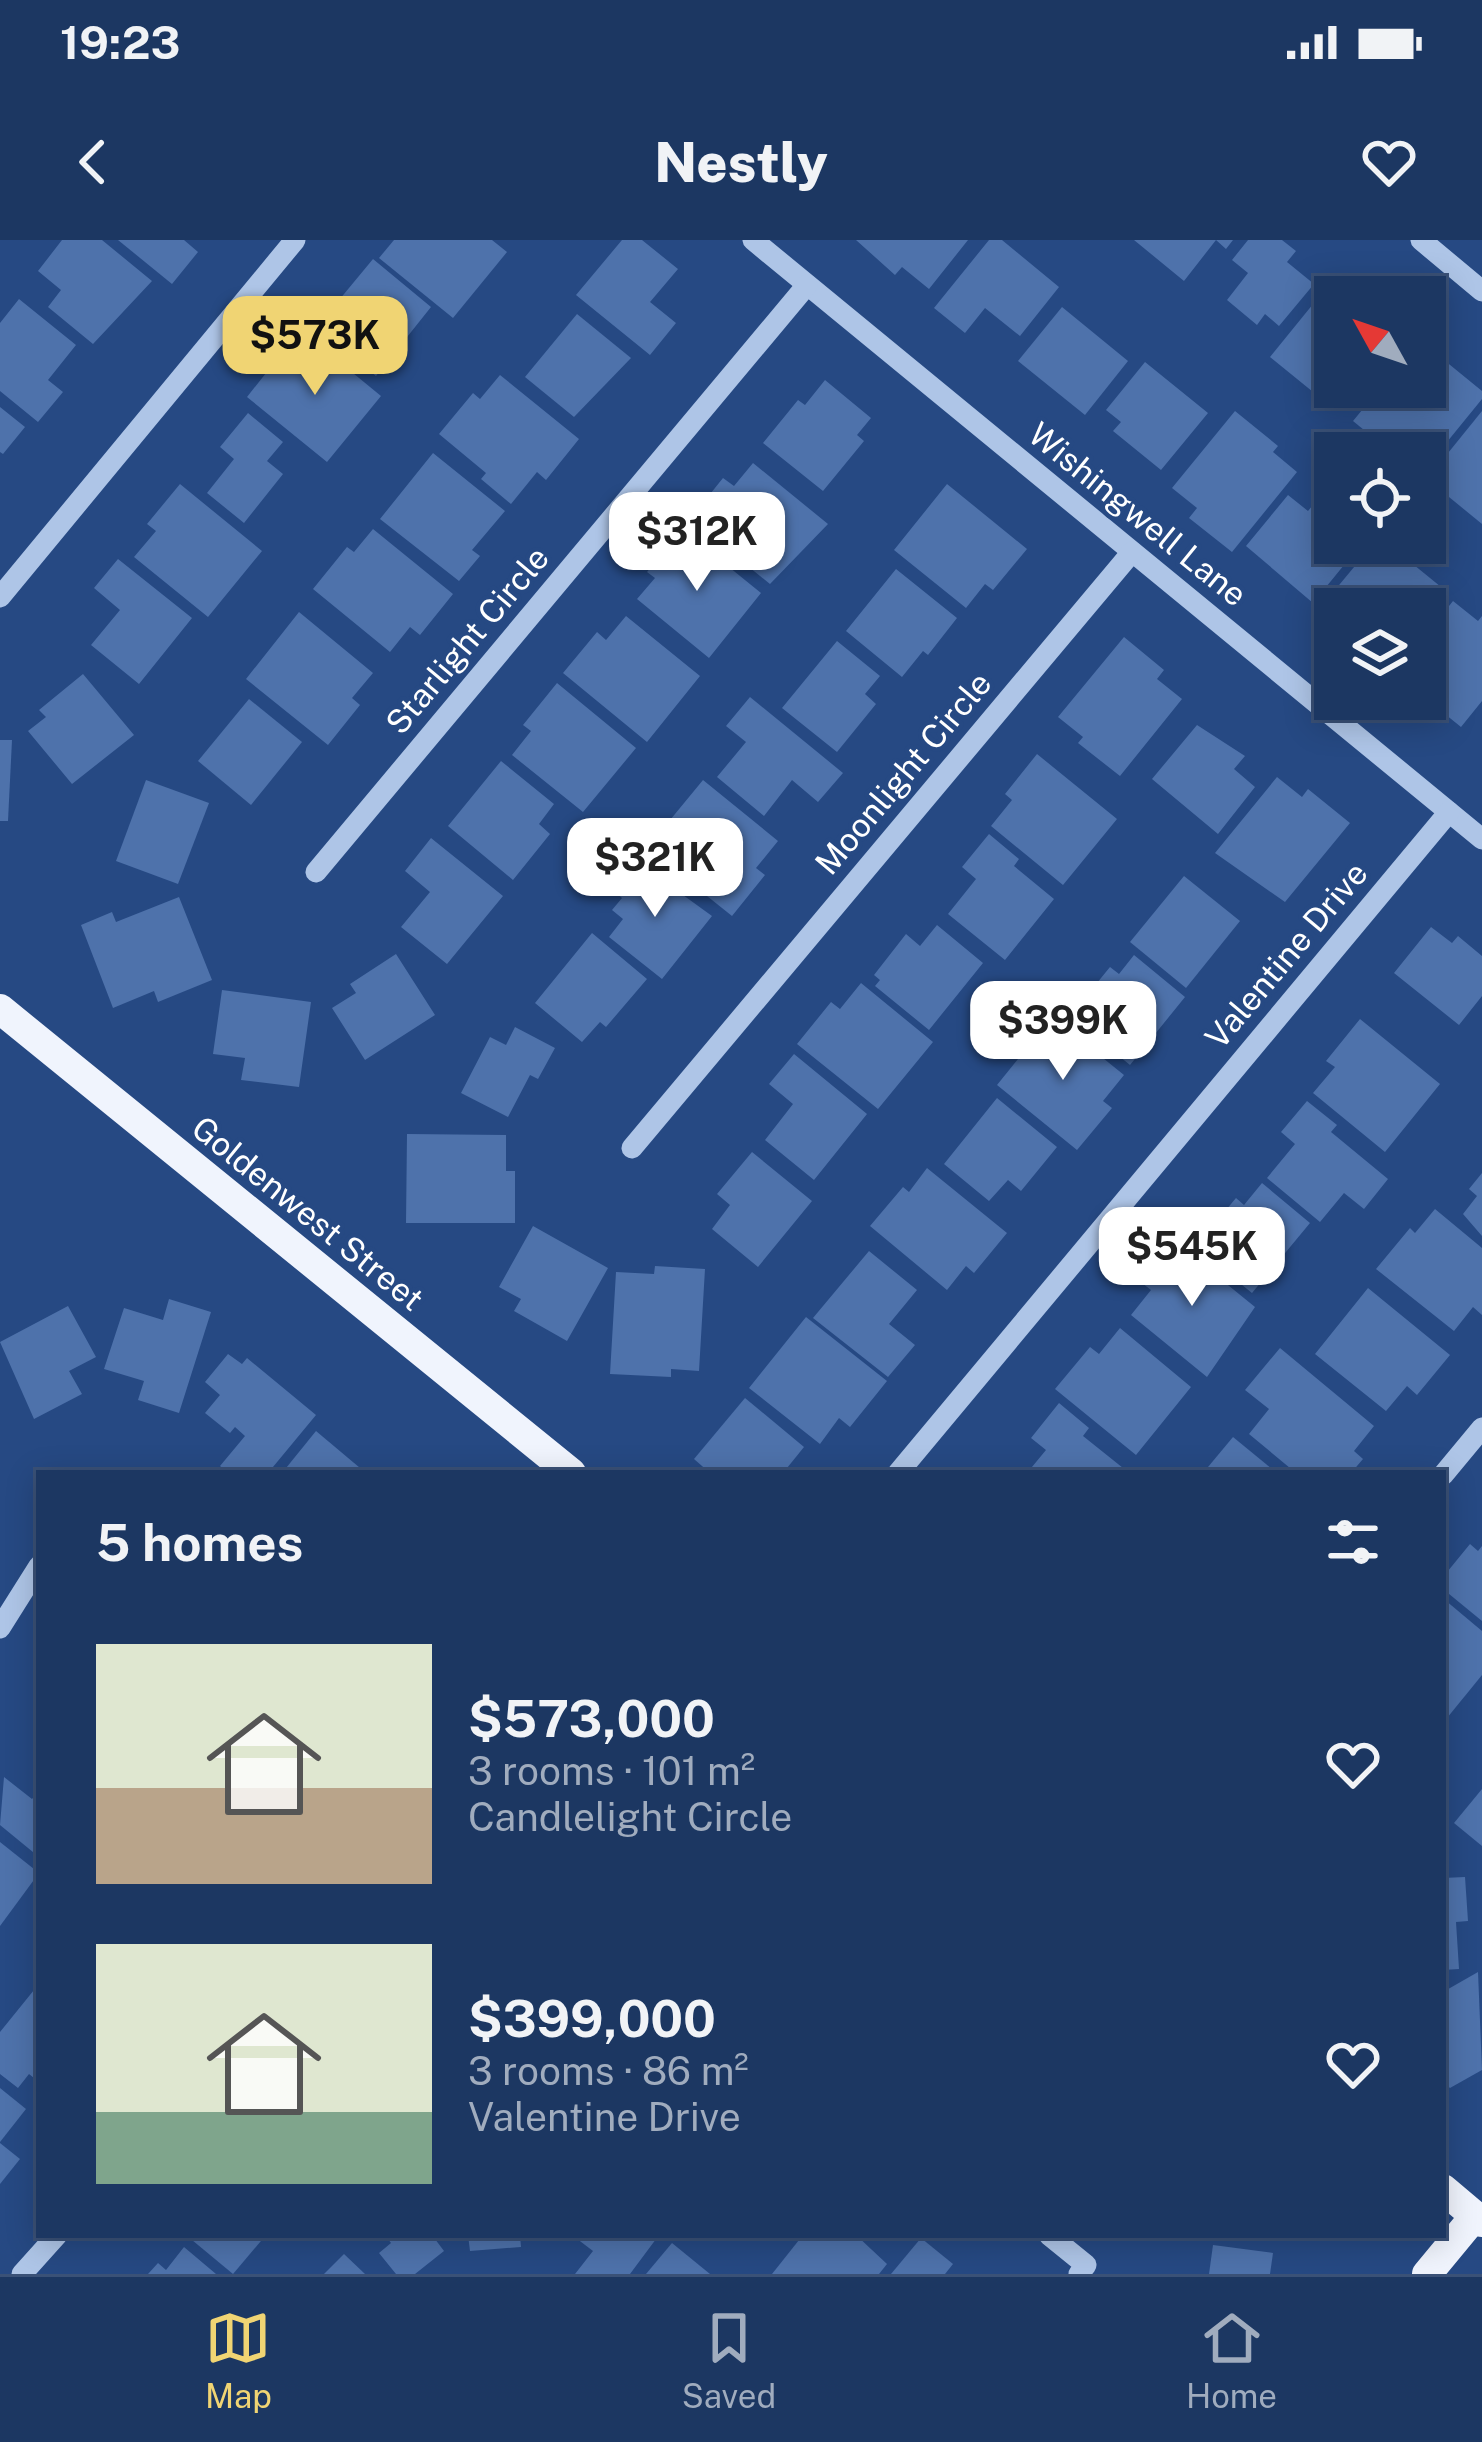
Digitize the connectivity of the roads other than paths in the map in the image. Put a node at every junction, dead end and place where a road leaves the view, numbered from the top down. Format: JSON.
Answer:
{"nodes":[{"id":1,"x":295,"y":240,"type":"edge"},
{"id":2,"x":753,"y":240,"type":"edge"},
{"id":3,"x":1420,"y":240,"type":"edge"},
{"id":4,"x":807,"y":285,"type":"junction"},
{"id":5,"x":1482,"y":291,"type":"edge"},
{"id":6,"x":1132,"y":552,"type":"junction"},
{"id":7,"x":0,"y":597,"type":"edge"},
{"id":8,"x":1449,"y":812,"type":"junction"},
{"id":9,"x":1482,"y":839,"type":"edge"},
{"id":10,"x":316,"y":872,"type":"dead end"},
{"id":11,"x":0,"y":1009,"type":"edge"},
{"id":12,"x":632,"y":1148,"type":"dead end"},
{"id":13,"x":1482,"y":1428,"type":"edge"},
{"id":14,"x":567,"y":1470,"type":"edge"},
{"id":15,"x":901,"y":1470,"type":"edge"},
{"id":16,"x":1446,"y":1471,"type":"edge"},
{"id":17,"x":36,"y":1571,"type":"edge"},
{"id":18,"x":0,"y":1628,"type":"edge"},
{"id":19,"x":1446,"y":2191,"type":"edge"},
{"id":20,"x":1480,"y":2215,"type":"edge"},
{"id":21,"x":54,"y":2238,"type":"edge"},
{"id":22,"x":1052,"y":2238,"type":"edge"},
{"id":23,"x":1083,"y":2270,"type":"edge"},
{"id":24,"x":22,"y":2274,"type":"edge"},
{"id":25,"x":1427,"y":2274,"type":"edge"}],
"edges":[{"from":1,"to":7,"type":"street"},
{"from":2,"to":4,"type":"street","name":"Wishingwell Lane"},
{"from":3,"to":5,"type":"street"},
{"from":4,"to":6,"type":"street","name":"Wishingwell Lane"},
{"from":4,"to":10,"type":"street","name":"Starlight Circle"},
{"from":6,"to":8,"type":"street","name":"Wishingwell Lane"},
{"from":6,"to":12,"type":"street","name":"Moonlight Circle"},
{"from":8,"to":9,"type":"street","name":"Wishingwell Lane"},
{"from":8,"to":15,"type":"street","name":"Valentine Drive"},
{"from":11,"to":14,"type":"main road","name":"Goldenwest Street"},
{"from":13,"to":16,"type":"street"},
{"from":17,"to":18,"type":"street"},
{"from":19,"to":20,"type":"main road"},
{"from":20,"to":25,"type":"main road"},
{"from":21,"to":24,"type":"street"},
{"from":22,"to":23,"type":"street"}]}
